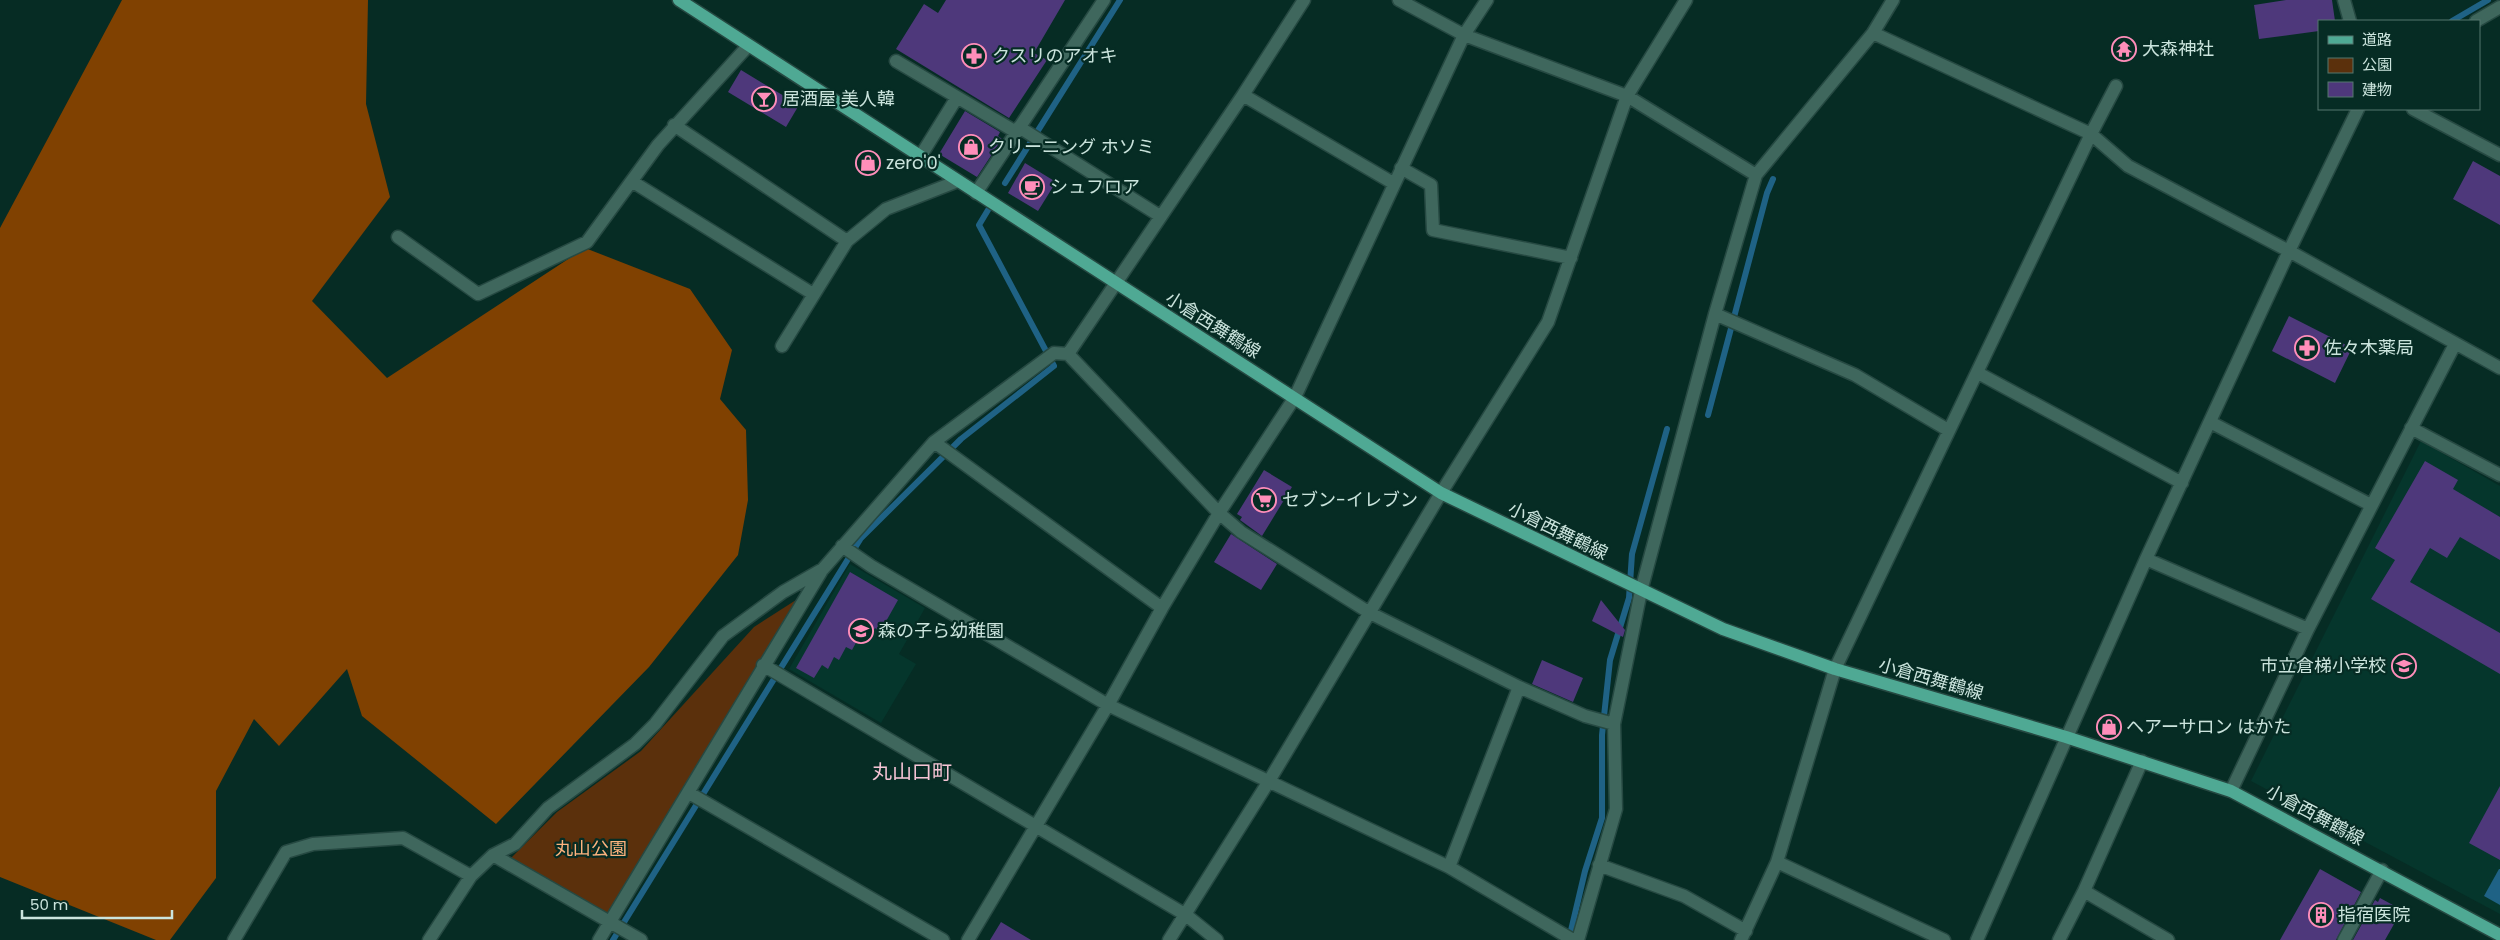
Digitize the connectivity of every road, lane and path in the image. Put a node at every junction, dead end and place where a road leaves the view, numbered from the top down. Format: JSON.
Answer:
{"nodes":[{"id":1,"x":679,"y":0,"type":"edge"},
{"id":2,"x":1104,"y":0,"type":"edge"},
{"id":3,"x":1304,"y":0,"type":"edge"},
{"id":4,"x":1399,"y":0,"type":"edge"},
{"id":5,"x":1486,"y":0,"type":"edge"},
{"id":6,"x":1686,"y":0,"type":"edge"},
{"id":7,"x":1893,"y":0,"type":"edge"},
{"id":8,"x":2344,"y":0,"type":"edge"},
{"id":9,"x":2500,"y":7,"type":"edge"},
{"id":10,"x":2350,"y":20,"type":"edge"},
{"id":11,"x":2478,"y":20,"type":"edge"},
{"id":12,"x":1873,"y":32,"type":"junction"},
{"id":13,"x":1464,"y":35,"type":"junction"},
{"id":14,"x":748,"y":46,"type":"junction"},
{"id":15,"x":896,"y":61,"type":"dead end"},
{"id":16,"x":2116,"y":86,"type":"dead end"},
{"id":17,"x":1243,"y":95,"type":"junction"},
{"id":18,"x":1627,"y":96,"type":"junction"},
{"id":19,"x":956,"y":98,"type":"junction"},
{"id":20,"x":2358,"y":110,"type":"edge"},
{"id":21,"x":2415,"y":110,"type":"edge"},
{"id":22,"x":674,"y":126,"type":"junction"},
{"id":23,"x":1025,"y":133,"type":"junction"},
{"id":24,"x":2090,"y":134,"type":"junction"},
{"id":25,"x":2500,"y":155,"type":"edge"},
{"id":26,"x":920,"y":157,"type":"junction"},
{"id":27,"x":1401,"y":168,"type":"junction"},
{"id":28,"x":1756,"y":175,"type":"junction"},
{"id":29,"x":958,"y":181,"type":"junction"},
{"id":30,"x":632,"y":182,"type":"junction"},
{"id":31,"x":1394,"y":183,"type":"junction"},
{"id":32,"x":976,"y":193,"type":"junction"},
{"id":33,"x":1160,"y":216,"type":"junction"},
{"id":34,"x":398,"y":237,"type":"dead end"},
{"id":35,"x":847,"y":241,"type":"junction"},
{"id":36,"x":2289,"y":251,"type":"junction"},
{"id":37,"x":1571,"y":258,"type":"junction"},
{"id":38,"x":1114,"y":283,"type":"junction"},
{"id":39,"x":812,"y":294,"type":"junction"},
{"id":40,"x":1715,"y":314,"type":"junction"},
{"id":41,"x":2455,"y":344,"type":"junction"},
{"id":42,"x":782,"y":346,"type":"dead end"},
{"id":43,"x":1068,"y":354,"type":"junction"},
{"id":44,"x":2500,"y":368,"type":"edge"},
{"id":45,"x":1978,"y":373,"type":"junction"},
{"id":46,"x":1295,"y":396,"type":"junction"},
{"id":47,"x":2210,"y":422,"type":"junction"},
{"id":48,"x":2411,"y":428,"type":"junction"},
{"id":49,"x":1948,"y":430,"type":"junction"},
{"id":50,"x":938,"y":445,"type":"junction"},
{"id":51,"x":2500,"y":475,"type":"edge"},
{"id":52,"x":2182,"y":483,"type":"junction"},
{"id":53,"x":1441,"y":493,"type":"junction"},
{"id":54,"x":2371,"y":505,"type":"junction"},
{"id":55,"x":1218,"y":513,"type":"junction"},
{"id":56,"x":845,"y":549,"type":"junction"},
{"id":57,"x":2146,"y":559,"type":"junction"},
{"id":58,"x":823,"y":569,"type":"junction"},
{"id":59,"x":1641,"y":591,"type":"junction"},
{"id":60,"x":1162,"y":608,"type":"junction"},
{"id":61,"x":1370,"y":613,"type":"junction"},
{"id":62,"x":2308,"y":629,"type":"junction"},
{"id":63,"x":767,"y":668,"type":"junction"},
{"id":64,"x":1835,"y":669,"type":"junction"},
{"id":65,"x":1519,"y":687,"type":"junction"},
{"id":66,"x":1108,"y":705,"type":"junction"},
{"id":67,"x":1611,"y":724,"type":"junction"},
{"id":68,"x":2066,"y":737,"type":"junction"},
{"id":69,"x":2142,"y":761,"type":"junction"},
{"id":70,"x":1269,"y":781,"type":"junction"},
{"id":71,"x":2231,"y":791,"type":"junction"},
{"id":72,"x":689,"y":793,"type":"junction"},
{"id":73,"x":1036,"y":825,"type":"junction"},
{"id":74,"x":493,"y":855,"type":"junction"},
{"id":75,"x":1776,"y":862,"type":"junction"},
{"id":76,"x":1599,"y":866,"type":"junction"},
{"id":77,"x":1449,"y":867,"type":"junction"},
{"id":78,"x":2382,"y":870,"type":"junction"},
{"id":79,"x":471,"y":876,"type":"junction"},
{"id":80,"x":2084,"y":891,"type":"junction"},
{"id":81,"x":1186,"y":915,"type":"junction"},
{"id":82,"x":610,"y":923,"type":"junction"},
{"id":83,"x":2500,"y":935,"type":"edge"},
{"id":84,"x":1743,"y":936,"type":"edge"},
{"id":85,"x":636,"y":937,"type":"edge"},
{"id":86,"x":1572,"y":938,"type":"edge"},
{"id":87,"x":234,"y":940,"type":"edge"},
{"id":88,"x":429,"y":940,"type":"edge"},
{"id":89,"x":599,"y":940,"type":"edge"},
{"id":90,"x":943,"y":940,"type":"edge"},
{"id":91,"x":968,"y":940,"type":"edge"},
{"id":92,"x":1169,"y":940,"type":"edge"},
{"id":93,"x":1217,"y":940,"type":"edge"},
{"id":94,"x":1944,"y":940,"type":"edge"},
{"id":95,"x":1976,"y":940,"type":"edge"},
{"id":96,"x":2059,"y":940,"type":"edge"},
{"id":97,"x":2168,"y":940,"type":"edge"},
{"id":98,"x":2344,"y":940,"type":"edge"}],
"edges":[{"from":1,"to":14,"type":"main road","name":"小倉西舞鶴線"},
{"from":2,"to":23,"type":"street"},
{"from":3,"to":17,"type":"street"},
{"from":4,"to":13,"type":"street"},
{"from":5,"to":13,"type":"street"},
{"from":6,"to":18,"type":"street"},
{"from":7,"to":12,"type":"street"},
{"from":8,"to":10,"type":"street"},
{"from":9,"to":11,"type":"street"},
{"from":12,"to":24,"type":"street"},
{"from":12,"to":28,"type":"street"},
{"from":13,"to":18,"type":"street"},
{"from":13,"to":27,"type":"street"},
{"from":14,"to":22,"type":"street"},
{"from":14,"to":26,"type":"main road","name":"小倉西舞鶴線"},
{"from":15,"to":19,"type":"street"},
{"from":16,"to":24,"type":"street"},
{"from":17,"to":31,"type":"street"},
{"from":17,"to":33,"type":"street"},
{"from":18,"to":28,"type":"street"},
{"from":18,"to":37,"type":"street"},
{"from":19,"to":23,"type":"street"},
{"from":19,"to":26,"type":"street"},
{"from":20,"to":36,"type":"street"},
{"from":21,"to":25,"type":"street"},
{"from":22,"to":30,"type":"street"},
{"from":22,"to":35,"type":"street"},
{"from":23,"to":32,"type":"street"},
{"from":23,"to":33,"type":"street"},
{"from":24,"to":36,"type":"street"},
{"from":24,"to":45,"type":"street"},
{"from":26,"to":29,"type":"main road","name":"小倉西舞鶴線"},
{"from":27,"to":31,"type":"street"},
{"from":27,"to":37,"type":"street"},
{"from":28,"to":40,"type":"street"},
{"from":29,"to":32,"type":"main road","name":"小倉西舞鶴線"},
{"from":29,"to":35,"type":"street"},
{"from":30,"to":34,"type":"street"},
{"from":30,"to":39,"type":"street"},
{"from":31,"to":46,"type":"street"},
{"from":32,"to":38,"type":"main road","name":"小倉西舞鶴線"},
{"from":33,"to":38,"type":"street"},
{"from":35,"to":39,"type":"street"},
{"from":36,"to":41,"type":"street"},
{"from":36,"to":47,"type":"street"},
{"from":37,"to":53,"type":"street"},
{"from":38,"to":43,"type":"street"},
{"from":38,"to":46,"type":"main road","name":"小倉西舞鶴線"},
{"from":39,"to":42,"type":"street"},
{"from":40,"to":49,"type":"street"},
{"from":40,"to":59,"type":"street"},
{"from":41,"to":44,"type":"street"},
{"from":41,"to":48,"type":"street"},
{"from":43,"to":50,"type":"street"},
{"from":43,"to":55,"type":"street"},
{"from":45,"to":49,"type":"street"},
{"from":45,"to":52,"type":"street"},
{"from":46,"to":53,"type":"main road","name":"小倉西舞鶴線"},
{"from":46,"to":55,"type":"street"},
{"from":47,"to":52,"type":"street"},
{"from":47,"to":54,"type":"street"},
{"from":48,"to":51,"type":"street"},
{"from":48,"to":54,"type":"street"},
{"from":49,"to":64,"type":"street"},
{"from":50,"to":56,"type":"street"},
{"from":50,"to":60,"type":"street"},
{"from":52,"to":57,"type":"street"},
{"from":53,"to":59,"type":"main road","name":"小倉西舞鶴線"},
{"from":53,"to":61,"type":"street"},
{"from":54,"to":62,"type":"street"},
{"from":55,"to":60,"type":"street"},
{"from":55,"to":61,"type":"street"},
{"from":56,"to":58,"type":"street"},
{"from":56,"to":66,"type":"street"},
{"from":57,"to":62,"type":"street"},
{"from":57,"to":68,"type":"street"},
{"from":58,"to":63,"type":"street"},
{"from":58,"to":74,"type":"street"},
{"from":59,"to":64,"type":"main road","name":"小倉西舞鶴線"},
{"from":59,"to":67,"type":"street"},
{"from":60,"to":66,"type":"street"},
{"from":61,"to":65,"type":"street"},
{"from":61,"to":70,"type":"street"},
{"from":62,"to":71,"type":"street"},
{"from":63,"to":72,"type":"street"},
{"from":63,"to":73,"type":"street"},
{"from":64,"to":68,"type":"main road","name":"小倉西舞鶴線"},
{"from":64,"to":75,"type":"street"},
{"from":65,"to":67,"type":"street"},
{"from":65,"to":77,"type":"street"},
{"from":66,"to":70,"type":"street"},
{"from":66,"to":73,"type":"street"},
{"from":67,"to":76,"type":"street"},
{"from":68,"to":69,"type":"main road","name":"小倉西舞鶴線"},
{"from":68,"to":95,"type":"street"},
{"from":69,"to":71,"type":"main road","name":"小倉西舞鶴線"},
{"from":69,"to":80,"type":"street"},
{"from":70,"to":77,"type":"street"},
{"from":70,"to":81,"type":"street"},
{"from":71,"to":78,"type":"main road","name":"小倉西舞鶴線"},
{"from":72,"to":82,"type":"street"},
{"from":72,"to":90,"type":"street"},
{"from":73,"to":81,"type":"street"},
{"from":73,"to":91,"type":"street"},
{"from":74,"to":79,"type":"street"},
{"from":74,"to":82,"type":"street"},
{"from":75,"to":84,"type":"street"},
{"from":75,"to":94,"type":"street"},
{"from":76,"to":84,"type":"street"},
{"from":76,"to":86,"type":"street"},
{"from":77,"to":86,"type":"street"},
{"from":78,"to":83,"type":"main road","name":"小倉西舞鶴線"},
{"from":78,"to":98,"type":"street"},
{"from":79,"to":87,"type":"street"},
{"from":79,"to":88,"type":"street"},
{"from":80,"to":96,"type":"street"},
{"from":80,"to":97,"type":"street"},
{"from":81,"to":92,"type":"street"},
{"from":81,"to":93,"type":"street"},
{"from":82,"to":85,"type":"street"},
{"from":82,"to":89,"type":"street"}]}
